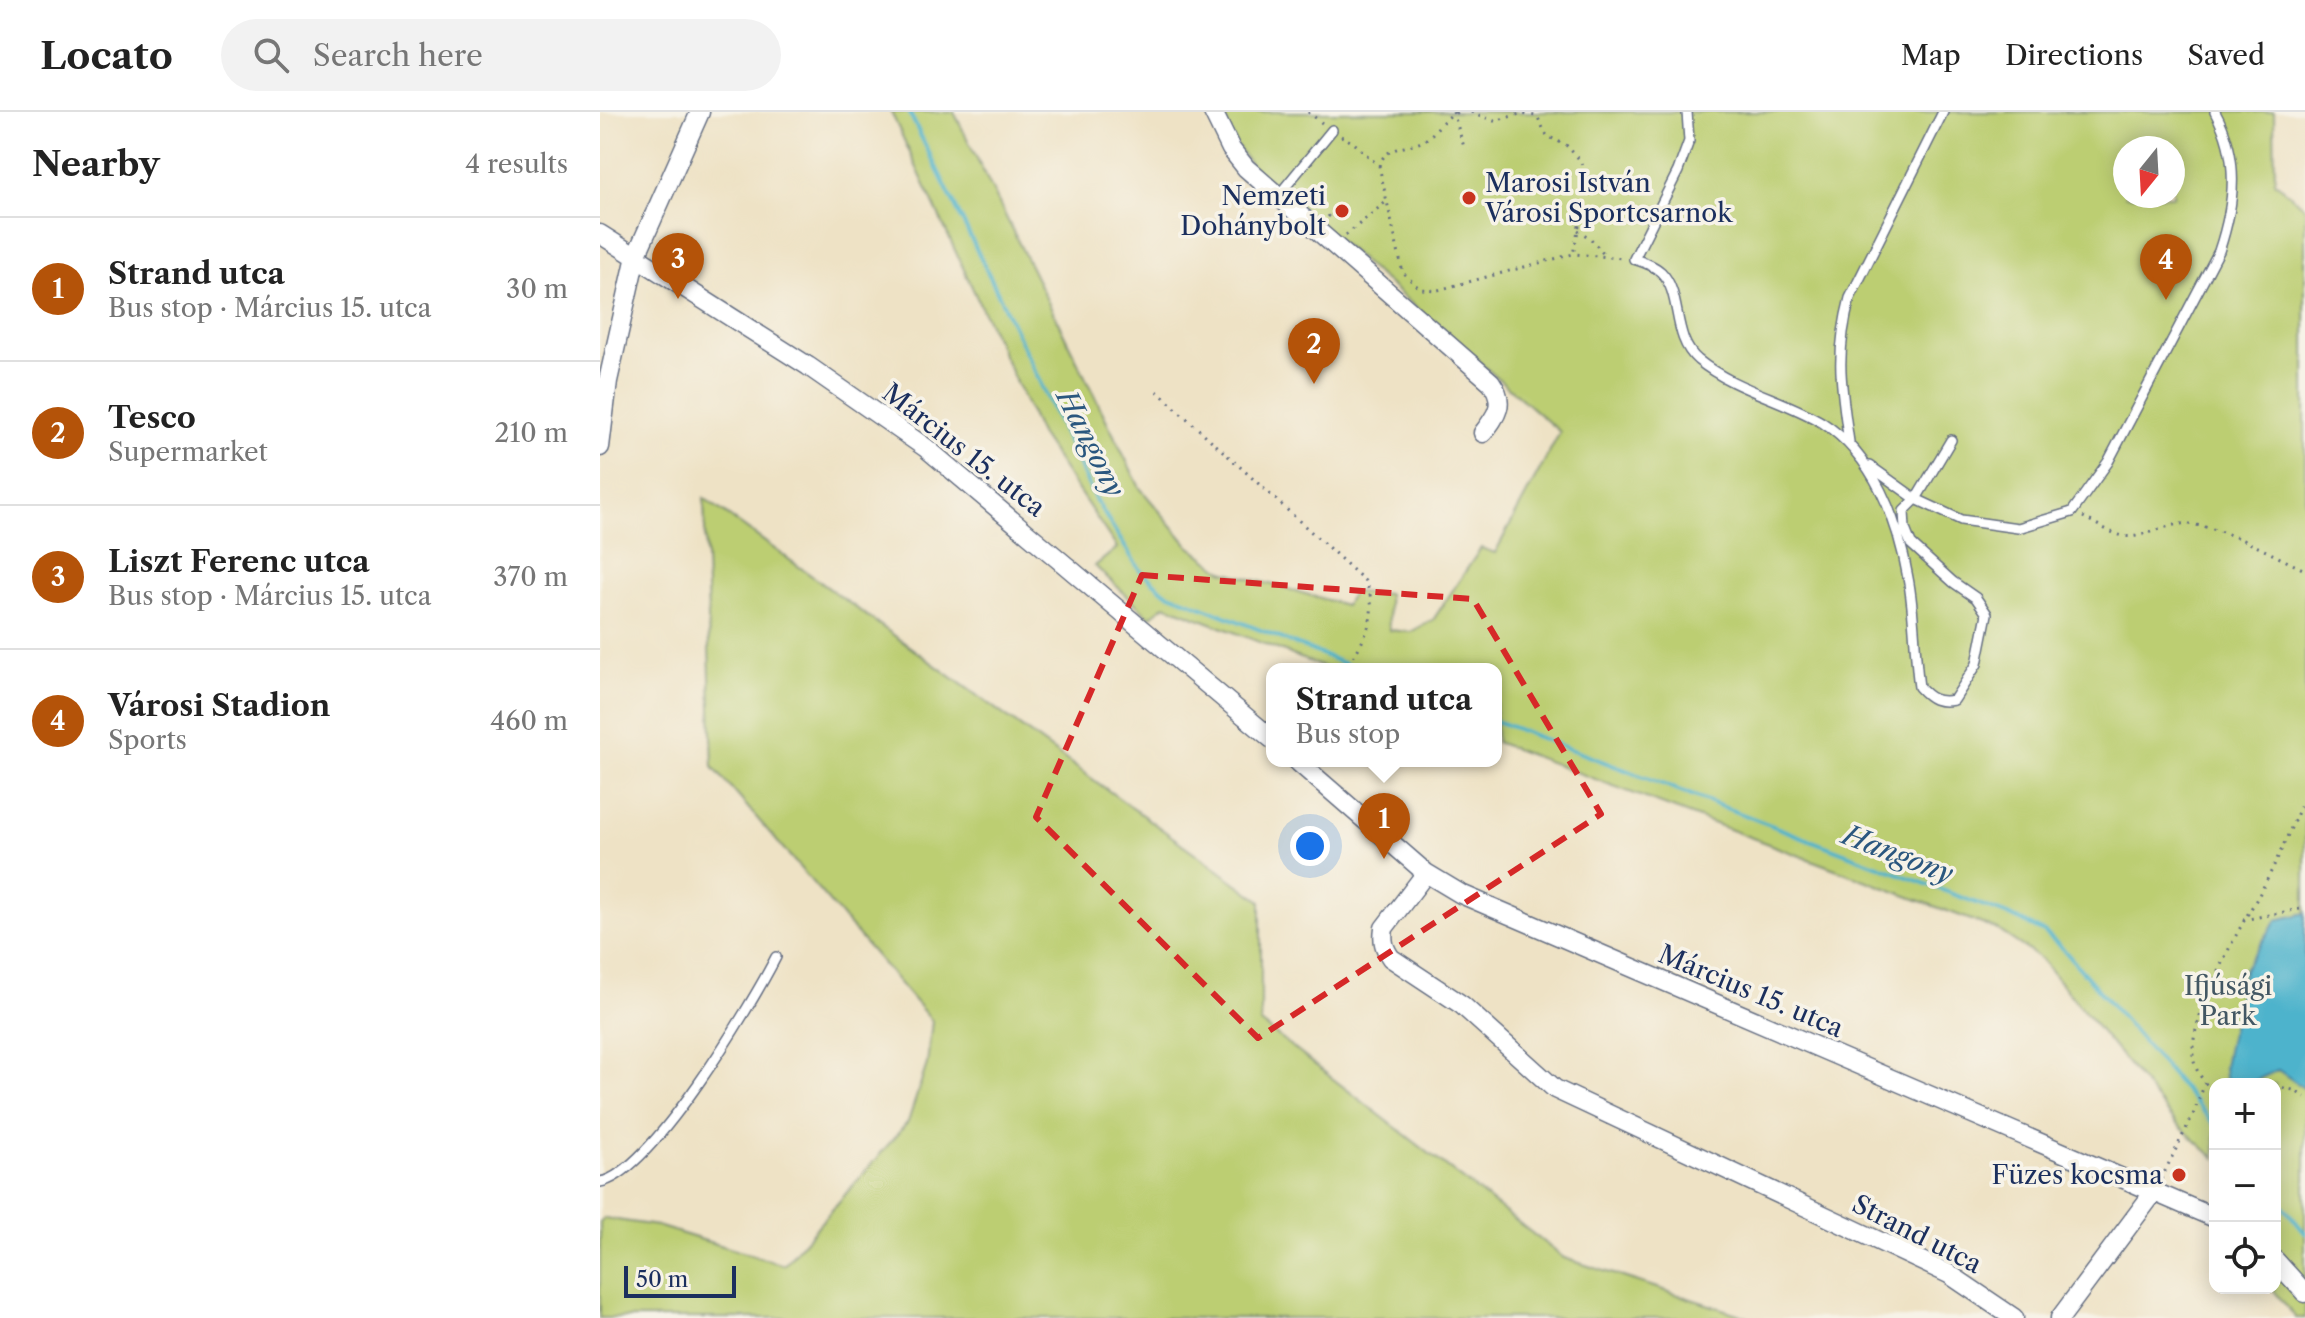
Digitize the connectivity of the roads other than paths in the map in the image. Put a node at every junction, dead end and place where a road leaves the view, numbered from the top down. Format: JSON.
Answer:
{"nodes":[{"id":1,"x":700,"y":112,"type":"edge"},
{"id":2,"x":1213,"y":112,"type":"edge"},
{"id":3,"x":1687,"y":112,"type":"edge"},
{"id":4,"x":1943,"y":112,"type":"edge"},
{"id":5,"x":2215,"y":112,"type":"edge"},
{"id":6,"x":1332,"y":130,"type":"road end"},
{"id":7,"x":1278,"y":196,"type":"junction"},
{"id":8,"x":600,"y":234,"type":"edge"},
{"id":9,"x":636,"y":256,"type":"junction"},
{"id":10,"x":604,"y":380,"type":"edge"},
{"id":11,"x":1483,"y":433,"type":"dead end"},
{"id":12,"x":1951,"y":440,"type":"dead end"},
{"id":13,"x":1849,"y":442,"type":"junction"},
{"id":14,"x":600,"y":447,"type":"edge"},
{"id":15,"x":1867,"y":464,"type":"junction"},
{"id":16,"x":1916,"y":499,"type":"junction"},
{"id":17,"x":1266,"y":734,"type":"edge"},
{"id":18,"x":1304,"y":767,"type":"edge"},
{"id":19,"x":1426,"y":873,"type":"junction"},
{"id":20,"x":776,"y":957,"type":"dead end"},
{"id":21,"x":600,"y":1182,"type":"edge"},
{"id":22,"x":2154,"y":1192,"type":"junction"},
{"id":23,"x":2209,"y":1215,"type":"edge"},
{"id":24,"x":2281,"y":1267,"type":"edge"},
{"id":25,"x":2305,"y":1293,"type":"edge"},
{"id":26,"x":2014,"y":1318,"type":"edge"},
{"id":27,"x":2060,"y":1318,"type":"edge"}],
"edges":[{"from":1,"to":9,"type":"street"},
{"from":2,"to":7,"type":"street"},
{"from":3,"to":13,"type":"lane"},
{"from":4,"to":13,"type":"lane"},
{"from":5,"to":16,"type":"lane"},
{"from":6,"to":7,"type":"lane"},
{"from":7,"to":11,"type":"street"},
{"from":8,"to":9,"type":"street","name":"Március 15. utca"},
{"from":9,"to":10,"type":"street"},
{"from":9,"to":17,"type":"street","name":"Március 15. utca"},
{"from":10,"to":14,"type":"street"},
{"from":12,"to":16,"type":"lane"},
{"from":13,"to":15,"type":"lane"},
{"from":15,"to":16,"type":"lane"},
{"from":15,"to":16,"type":"lane"},
{"from":18,"to":19,"type":"street","name":"Március 15. utca"},
{"from":19,"to":22,"type":"street","name":"Március 15. utca"},
{"from":19,"to":26,"type":"street","name":"Strand utca"},
{"from":20,"to":21,"type":"lane"},
{"from":22,"to":23,"type":"street","name":"Március 15. utca"},
{"from":22,"to":27,"type":"street"},
{"from":24,"to":25,"type":"street"}]}
